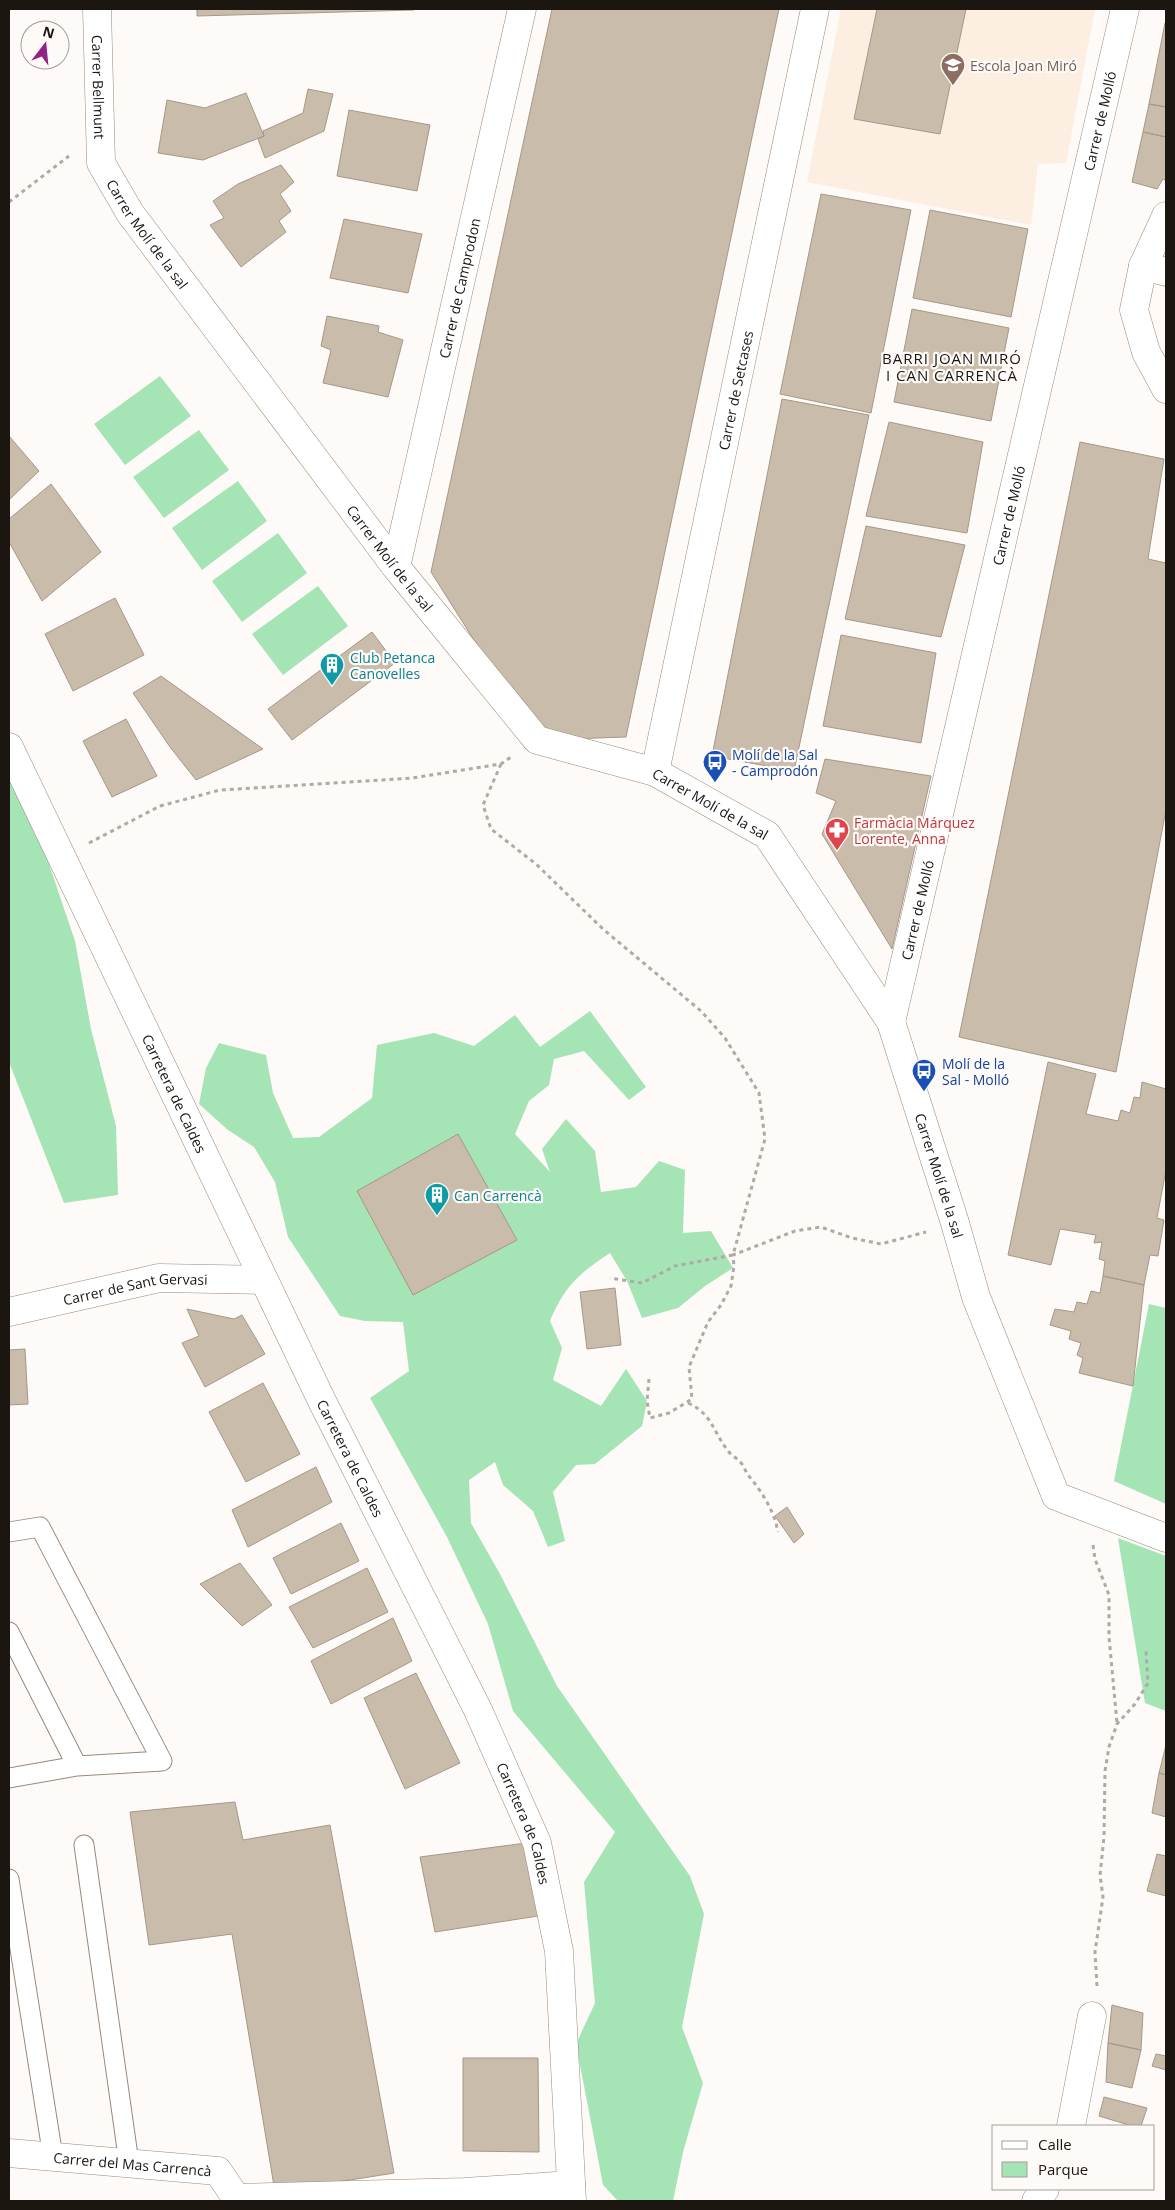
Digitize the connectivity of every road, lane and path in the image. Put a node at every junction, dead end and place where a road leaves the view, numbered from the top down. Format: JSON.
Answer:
{"nodes":[{"id":1,"x":97,"y":9,"type":"edge"},
{"id":2,"x":522,"y":9,"type":"edge"},
{"id":3,"x":815,"y":9,"type":"edge"},
{"id":4,"x":1125,"y":9,"type":"edge"},
{"id":5,"x":100,"y":134,"type":"junction"},
{"id":6,"x":101,"y":163,"type":"joint"},
{"id":7,"x":9,"y":202,"type":"edge"},
{"id":8,"x":1166,"y":216,"type":"edge"},
{"id":9,"x":1155,"y":269,"type":"edge"},
{"id":10,"x":1166,"y":389,"type":"edge"},
{"id":11,"x":396,"y":567,"type":"junction"},
{"id":12,"x":537,"y":740,"type":"junction"},
{"id":13,"x":9,"y":747,"type":"edge"},
{"id":14,"x":500,"y":764,"type":"junction"},
{"id":15,"x":655,"y":772,"type":"junction"},
{"id":16,"x":62,"y":857,"type":"junction"},
{"id":17,"x":891,"y":1022,"type":"junction"},
{"id":18,"x":955,"y":1223,"type":"junction"},
{"id":19,"x":733,"y":1255,"type":"junction"},
{"id":20,"x":610,"y":1278,"type":"dead end"},
{"id":21,"x":264,"y":1280,"type":"junction"},
{"id":22,"x":9,"y":1312,"type":"edge"},
{"id":23,"x":649,"y":1379,"type":"dead end"},
{"id":24,"x":687,"y":1403,"type":"junction"},
{"id":25,"x":9,"y":1532,"type":"edge"},
{"id":26,"x":778,"y":1532,"type":"dead end"},
{"id":27,"x":1166,"y":1538,"type":"edge"},
{"id":28,"x":1092,"y":1542,"type":"dead end"},
{"id":29,"x":9,"y":1632,"type":"edge"},
{"id":30,"x":1146,"y":1651,"type":"dead end"},
{"id":31,"x":1117,"y":1724,"type":"junction"},
{"id":32,"x":77,"y":1766,"type":"junction"},
{"id":33,"x":9,"y":1778,"type":"edge"},
{"id":34,"x":84,"y":1845,"type":"dead end"},
{"id":35,"x":9,"y":1879,"type":"edge"},
{"id":36,"x":1092,"y":2016,"type":"joint"},
{"id":37,"x":1071,"y":2125,"type":"edge"},
{"id":38,"x":9,"y":2153,"type":"edge"},
{"id":39,"x":53,"y":2157,"type":"junction"},
{"id":40,"x":129,"y":2163,"type":"junction"},
{"id":41,"x":1044,"y":2190,"type":"edge"},
{"id":42,"x":571,"y":2193,"type":"edge"},
{"id":43,"x":430,"y":2197,"type":"edge"},
{"id":44,"x":236,"y":2200,"type":"edge"},
{"id":45,"x":1036,"y":2201,"type":"edge"}],
"edges":[{"from":1,"to":5,"type":"street","name":"Carrer Bellmunt"},
{"from":2,"to":11,"type":"street","name":"Carrer de Camprodon"},
{"from":3,"to":15,"type":"street","name":"Carrer de Setcases"},
{"from":4,"to":17,"type":"street","name":"Carrer de Molló"},
{"from":5,"to":6,"type":"street","name":"Carrer Bellmunt"},
{"from":5,"to":7,"type":"path"},
{"from":6,"to":11,"type":"street","name":"Carrer Molí de la sal"},
{"from":8,"to":9,"type":"street"},
{"from":9,"to":10,"type":"street"},
{"from":11,"to":12,"type":"street","name":"Carrer Molí de la sal"},
{"from":12,"to":14,"type":"path"},
{"from":12,"to":15,"type":"street","name":"Carrer Molí de la sal"},
{"from":13,"to":16,"type":"street","name":"Carretera de Caldes"},
{"from":14,"to":16,"type":"path"},
{"from":14,"to":19,"type":"path"},
{"from":15,"to":17,"type":"street","name":"Carrer Molí de la sal"},
{"from":16,"to":21,"type":"street","name":"Carretera de Caldes"},
{"from":17,"to":18,"type":"street","name":"Carrer Molí de la sal"},
{"from":18,"to":19,"type":"path"},
{"from":18,"to":27,"type":"street","name":"Carrer Molí de la sal"},
{"from":19,"to":20,"type":"path"},
{"from":19,"to":24,"type":"path"},
{"from":21,"to":22,"type":"street","name":"Carrer de Sant Gervasi"},
{"from":21,"to":42,"type":"street","name":"Carretera de Caldes"},
{"from":23,"to":24,"type":"path"},
{"from":24,"to":26,"type":"path"},
{"from":25,"to":32,"type":"lane"},
{"from":28,"to":31,"type":"path"},
{"from":29,"to":32,"type":"lane"},
{"from":30,"to":31,"type":"path"},
{"from":31,"to":36,"type":"path"},
{"from":32,"to":33,"type":"lane"},
{"from":34,"to":40,"type":"lane"},
{"from":35,"to":39,"type":"lane"},
{"from":36,"to":37,"type":"street"},
{"from":38,"to":39,"type":"street","name":"Carrer del Mas Carrencà"},
{"from":39,"to":40,"type":"street","name":"Carrer del Mas Carrencà"},
{"from":40,"to":44,"type":"street","name":"Carrer del Mas Carrencà"},
{"from":41,"to":45,"type":"street"},
{"from":42,"to":43,"type":"street","name":"Carrer del Mas Carrencà"},
{"from":43,"to":44,"type":"street","name":"Carrer del Mas Carrencà"}]}
